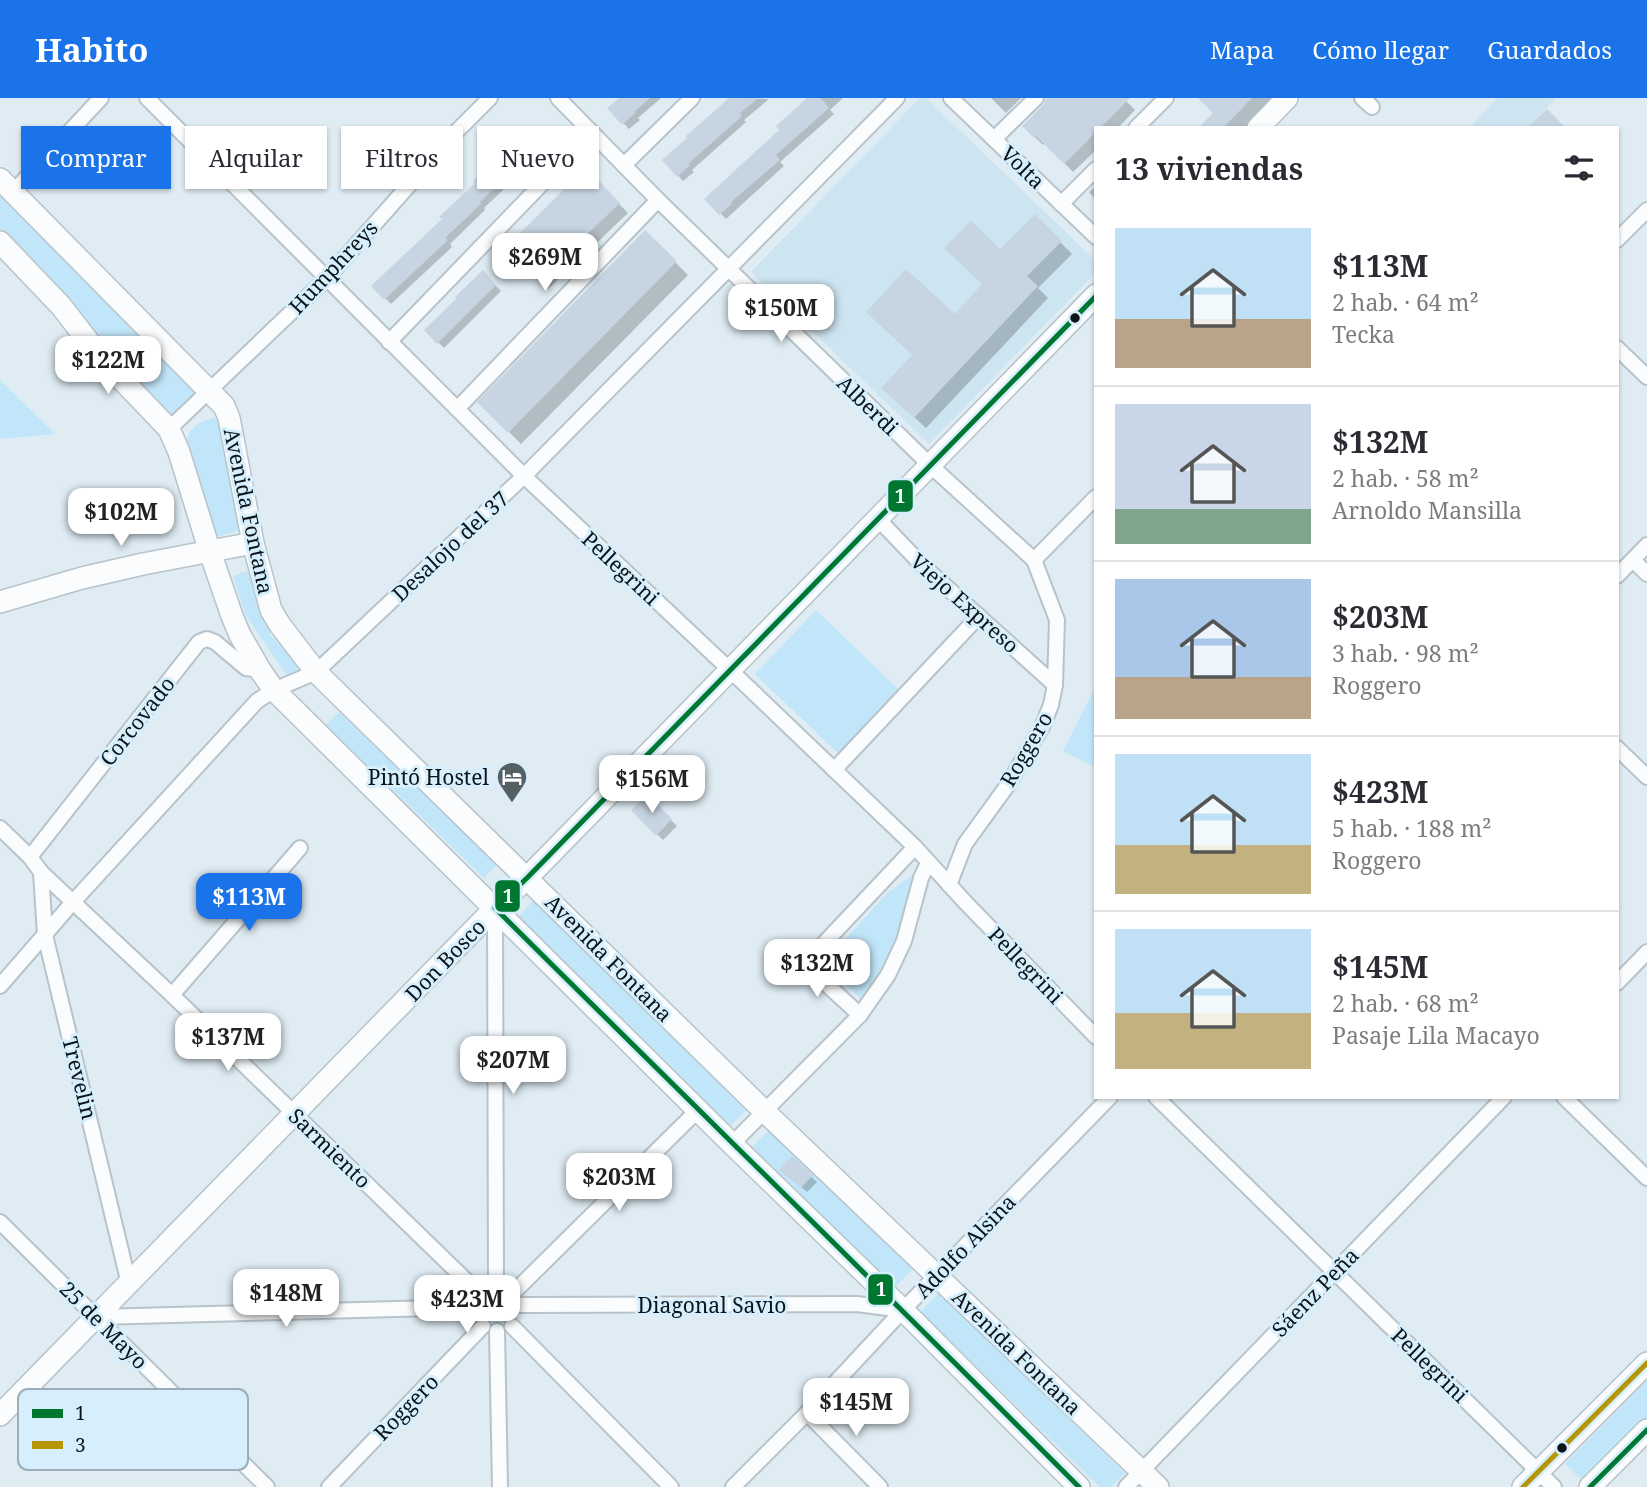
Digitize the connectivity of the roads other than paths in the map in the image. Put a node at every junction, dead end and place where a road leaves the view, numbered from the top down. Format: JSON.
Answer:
{"nodes":[{"id":1,"x":101,"y":98,"type":"edge"},
{"id":2,"x":147,"y":98,"type":"edge"},
{"id":3,"x":490,"y":98,"type":"edge"},
{"id":4,"x":558,"y":98,"type":"edge"},
{"id":5,"x":692,"y":98,"type":"edge"},
{"id":6,"x":897,"y":98,"type":"edge"},
{"id":7,"x":951,"y":98,"type":"edge"},
{"id":8,"x":1036,"y":98,"type":"edge"},
{"id":9,"x":1166,"y":98,"type":"edge"},
{"id":10,"x":1287,"y":98,"type":"edge"},
{"id":11,"x":586,"y":126,"type":"edge"},
{"id":12,"x":1138,"y":126,"type":"edge"},
{"id":13,"x":1260,"y":126,"type":"edge"},
{"id":14,"x":599,"y":139,"type":"edge"},
{"id":15,"x":994,"y":139,"type":"junction"},
{"id":16,"x":624,"y":165,"type":"junction"},
{"id":17,"x":1094,"y":171,"type":"edge"},
{"id":18,"x":7,"y":186,"type":"edge"},
{"id":19,"x":537,"y":189,"type":"edge"},
{"id":20,"x":657,"y":200,"type":"junction"},
{"id":21,"x":1061,"y":204,"type":"junction"},
{"id":22,"x":1647,"y":210,"type":"edge"},
{"id":23,"x":1094,"y":235,"type":"edge"},
{"id":24,"x":1619,"y":238,"type":"edge"},
{"id":25,"x":0,"y":242,"type":"edge"},
{"id":26,"x":729,"y":269,"type":"junction"},
{"id":27,"x":326,"y":279,"type":"junction"},
{"id":28,"x":1094,"y":297,"type":"edge"},
{"id":29,"x":389,"y":342,"type":"junction"},
{"id":30,"x":1619,"y":350,"type":"edge"},
{"id":31,"x":1647,"y":376,"type":"edge"},
{"id":32,"x":210,"y":391,"type":"junction"},
{"id":33,"x":457,"y":410,"type":"junction"},
{"id":34,"x":169,"y":429,"type":"junction"},
{"id":35,"x":930,"y":465,"type":"junction"},
{"id":36,"x":524,"y":476,"type":"junction"},
{"id":37,"x":1094,"y":499,"type":"edge"},
{"id":38,"x":878,"y":519,"type":"junction"},
{"id":39,"x":253,"y":543,"type":"junction"},
{"id":40,"x":1647,"y":545,"type":"edge"},
{"id":41,"x":210,"y":552,"type":"junction"},
{"id":42,"x":1034,"y":560,"type":"junction"},
{"id":43,"x":1633,"y":560,"type":"junction"},
{"id":44,"x":1619,"y":574,"type":"edge"},
{"id":45,"x":1647,"y":574,"type":"edge"},
{"id":46,"x":0,"y":602,"type":"edge"},
{"id":47,"x":979,"y":616,"type":"junction"},
{"id":48,"x":260,"y":670,"type":"junction"},
{"id":49,"x":730,"y":670,"type":"junction"},
{"id":50,"x":316,"y":672,"type":"junction"},
{"id":51,"x":1055,"y":685,"type":"junction"},
{"id":52,"x":274,"y":690,"type":"junction"},
{"id":53,"x":1619,"y":750,"type":"edge"},
{"id":54,"x":834,"y":770,"type":"junction"},
{"id":55,"x":1647,"y":777,"type":"edge"},
{"id":56,"x":0,"y":828,"type":"edge"},
{"id":57,"x":915,"y":847,"type":"junction"},
{"id":58,"x":300,"y":848,"type":"dead end"},
{"id":59,"x":30,"y":857,"type":"junction"},
{"id":60,"x":928,"y":863,"type":"junction"},
{"id":61,"x":41,"y":872,"type":"junction"},
{"id":62,"x":527,"y":878,"type":"junction"},
{"id":63,"x":949,"y":885,"type":"junction"},
{"id":64,"x":73,"y":902,"type":"junction"},
{"id":65,"x":495,"y":908,"type":"junction"},
{"id":66,"x":45,"y":935,"type":"junction"},
{"id":67,"x":1647,"y":952,"type":"edge"},
{"id":68,"x":1619,"y":981,"type":"edge"},
{"id":69,"x":0,"y":986,"type":"edge"},
{"id":70,"x":172,"y":995,"type":"junction"},
{"id":71,"x":860,"y":1015,"type":"junction"},
{"id":72,"x":1094,"y":1035,"type":"edge"},
{"id":73,"x":1108,"y":1099,"type":"edge"},
{"id":74,"x":1158,"y":1099,"type":"edge"},
{"id":75,"x":1502,"y":1099,"type":"edge"},
{"id":76,"x":1566,"y":1099,"type":"edge"},
{"id":77,"x":698,"y":1110,"type":"junction"},
{"id":78,"x":764,"y":1111,"type":"junction"},
{"id":79,"x":295,"y":1114,"type":"junction"},
{"id":80,"x":732,"y":1144,"type":"junction"},
{"id":81,"x":1647,"y":1178,"type":"edge"},
{"id":82,"x":0,"y":1222,"type":"edge"},
{"id":83,"x":1335,"y":1271,"type":"junction"},
{"id":84,"x":937,"y":1276,"type":"junction"},
{"id":85,"x":129,"y":1284,"type":"junction"},
{"id":86,"x":496,"y":1284,"type":"junction"},
{"id":87,"x":515,"y":1291,"type":"junction"},
{"id":88,"x":476,"y":1300,"type":"junction"},
{"id":89,"x":521,"y":1306,"type":"junction"},
{"id":90,"x":903,"y":1310,"type":"junction"},
{"id":91,"x":97,"y":1317,"type":"junction"},
{"id":92,"x":483,"y":1326,"type":"junction"},
{"id":93,"x":505,"y":1329,"type":"junction"},
{"id":94,"x":1647,"y":1363,"type":"edge"},
{"id":95,"x":26,"y":1389,"type":"edge"},
{"id":96,"x":169,"y":1389,"type":"edge"},
{"id":97,"x":18,"y":1397,"type":"edge"},
{"id":98,"x":807,"y":1413,"type":"junction"},
{"id":99,"x":0,"y":1415,"type":"edge"},
{"id":100,"x":1647,"y":1430,"type":"edge"},
{"id":101,"x":248,"y":1468,"type":"edge"},
{"id":102,"x":1142,"y":1471,"type":"junction"},
{"id":103,"x":1538,"y":1471,"type":"junction"},
{"id":104,"x":267,"y":1487,"type":"edge"},
{"id":105,"x":329,"y":1487,"type":"edge"},
{"id":106,"x":500,"y":1487,"type":"edge"},
{"id":107,"x":671,"y":1487,"type":"edge"},
{"id":108,"x":733,"y":1487,"type":"edge"},
{"id":109,"x":880,"y":1487,"type":"edge"},
{"id":110,"x":1079,"y":1487,"type":"edge"},
{"id":111,"x":1126,"y":1487,"type":"edge"},
{"id":112,"x":1158,"y":1487,"type":"edge"},
{"id":113,"x":1523,"y":1487,"type":"edge"},
{"id":114,"x":1554,"y":1487,"type":"edge"},
{"id":115,"x":1590,"y":1487,"type":"edge"}],
"edges":[{"from":1,"to":18,"type":"street"},
{"from":2,"to":27,"type":"street","name":"Pellegrini"},
{"from":3,"to":27,"type":"street","name":"Humphreys"},
{"from":4,"to":11,"type":"street","name":"Alberdi"},
{"from":5,"to":16,"type":"street"},
{"from":6,"to":26,"type":"street","name":"Desalojo del 37"},
{"from":7,"to":15,"type":"street","name":"Volta"},
{"from":8,"to":15,"type":"street"},
{"from":9,"to":12,"type":"street"},
{"from":10,"to":13,"type":"street"},
{"from":14,"to":16,"type":"street","name":"Alberdi"},
{"from":15,"to":21,"type":"street","name":"Volta"},
{"from":16,"to":20,"type":"street","name":"Alberdi"},
{"from":17,"to":21,"type":"street"},
{"from":18,"to":32,"type":"street","name":"Avenida Fontana"},
{"from":19,"to":29,"type":"street"},
{"from":20,"to":26,"type":"street","name":"Alberdi"},
{"from":20,"to":33,"type":"street"},
{"from":21,"to":23,"type":"street","name":"Volta"},
{"from":22,"to":24,"type":"street"},
{"from":25,"to":34,"type":"street","name":"Avenida Fontana"},
{"from":26,"to":35,"type":"street","name":"Alberdi"},
{"from":26,"to":36,"type":"street","name":"Desalojo del 37"},
{"from":27,"to":29,"type":"street","name":"Pellegrini"},
{"from":27,"to":32,"type":"street","name":"Humphreys"},
{"from":28,"to":35,"type":"street","name":"Don Bosco"},
{"from":29,"to":33,"type":"street","name":"Pellegrini"},
{"from":30,"to":31,"type":"street"},
{"from":32,"to":34,"type":"street","name":"Humphreys"},
{"from":32,"to":39,"type":"street","name":"Avenida Fontana"},
{"from":33,"to":36,"type":"street","name":"Pellegrini"},
{"from":34,"to":41,"type":"street","name":"Avenida Fontana"},
{"from":35,"to":38,"type":"street","name":"Don Bosco"},
{"from":35,"to":42,"type":"street","name":"Alberdi"},
{"from":36,"to":49,"type":"street","name":"Pellegrini"},
{"from":36,"to":50,"type":"street","name":"Desalojo del 37"},
{"from":37,"to":42,"type":"street"},
{"from":38,"to":47,"type":"street","name":"Viejo Expreso"},
{"from":38,"to":49,"type":"street","name":"Don Bosco"},
{"from":39,"to":41,"type":"street"},
{"from":39,"to":50,"type":"street","name":"Avenida Fontana"},
{"from":40,"to":43,"type":"street"},
{"from":41,"to":46,"type":"street"},
{"from":41,"to":48,"type":"street","name":"Avenida Fontana"},
{"from":42,"to":51,"type":"street","name":"Roggero"},
{"from":43,"to":44,"type":"street"},
{"from":43,"to":45,"type":"street"},
{"from":47,"to":51,"type":"street","name":"Viejo Expreso"},
{"from":47,"to":54,"type":"street"},
{"from":48,"to":52,"type":"street","name":"Avenida Fontana"},
{"from":48,"to":59,"type":"street","name":"Corcovado"},
{"from":49,"to":54,"type":"street","name":"Pellegrini"},
{"from":49,"to":62,"type":"street","name":"Don Bosco"},
{"from":50,"to":52,"type":"street","name":"Desalojo del 37"},
{"from":50,"to":62,"type":"street","name":"Avenida Fontana"},
{"from":51,"to":63,"type":"street","name":"Roggero"},
{"from":52,"to":64,"type":"street","name":"Desalojo del 37"},
{"from":52,"to":65,"type":"street","name":"Avenida Fontana"},
{"from":53,"to":55,"type":"street"},
{"from":54,"to":57,"type":"street","name":"Pellegrini"},
{"from":56,"to":59,"type":"street","name":"Sarmiento"},
{"from":57,"to":60,"type":"street","name":"Pellegrini"},
{"from":57,"to":71,"type":"street"},
{"from":58,"to":70,"type":"street"},
{"from":59,"to":61,"type":"street","name":"Sarmiento"},
{"from":60,"to":63,"type":"street","name":"Pellegrini"},
{"from":60,"to":71,"type":"street"},
{"from":61,"to":64,"type":"street","name":"Sarmiento"},
{"from":61,"to":66,"type":"street","name":"Trevelin"},
{"from":62,"to":65,"type":"street","name":"Don Bosco"},
{"from":62,"to":78,"type":"street","name":"Avenida Fontana"},
{"from":63,"to":72,"type":"street","name":"Pellegrini"},
{"from":64,"to":66,"type":"street","name":"Desalojo del 37"},
{"from":64,"to":70,"type":"street","name":"Sarmiento"},
{"from":65,"to":77,"type":"street","name":"Avenida Fontana"},
{"from":65,"to":79,"type":"street","name":"Don Bosco"},
{"from":65,"to":86,"type":"street"},
{"from":66,"to":69,"type":"street","name":"Desalojo del 37"},
{"from":66,"to":85,"type":"street","name":"Trevelin"},
{"from":67,"to":68,"type":"street"},
{"from":70,"to":79,"type":"street","name":"Sarmiento"},
{"from":71,"to":78,"type":"street"},
{"from":73,"to":84,"type":"street","name":"Adolfo Alsina"},
{"from":74,"to":83,"type":"street","name":"Pellegrini"},
{"from":75,"to":83,"type":"street","name":"Sáenz Peña"},
{"from":76,"to":81,"type":"street"},
{"from":77,"to":80,"type":"street","name":"Avenida Fontana"},
{"from":77,"to":87,"type":"street"},
{"from":78,"to":80,"type":"street"},
{"from":78,"to":84,"type":"street","name":"Avenida Fontana"},
{"from":79,"to":85,"type":"street","name":"Don Bosco"},
{"from":79,"to":88,"type":"street","name":"Sarmiento"},
{"from":80,"to":90,"type":"street","name":"Avenida Fontana"},
{"from":82,"to":91,"type":"street","name":"25 de Mayo"},
{"from":83,"to":102,"type":"street","name":"Sáenz Peña"},
{"from":83,"to":103,"type":"street","name":"Pellegrini"},
{"from":84,"to":90,"type":"street","name":"Adolfo Alsina"},
{"from":84,"to":102,"type":"street","name":"Avenida Fontana"},
{"from":85,"to":91,"type":"street","name":"Don Bosco"},
{"from":86,"to":87,"type":"street"},
{"from":86,"to":88,"type":"street"},
{"from":87,"to":89,"type":"street"},
{"from":88,"to":91,"type":"street"},
{"from":88,"to":92,"type":"street"},
{"from":89,"to":90,"type":"street","name":"Diagonal Savio"},
{"from":89,"to":93,"type":"street"},
{"from":90,"to":98,"type":"street","name":"Adolfo Alsina"},
{"from":90,"to":110,"type":"street","name":"Avenida Fontana"},
{"from":91,"to":95,"type":"street","name":"Don Bosco"},
{"from":91,"to":96,"type":"street","name":"25 de Mayo"},
{"from":92,"to":93,"type":"street"},
{"from":92,"to":105,"type":"street","name":"Roggero"},
{"from":93,"to":106,"type":"street"},
{"from":93,"to":107,"type":"street"},
{"from":94,"to":103,"type":"street"},
{"from":97,"to":99,"type":"street","name":"Don Bosco"},
{"from":98,"to":108,"type":"street","name":"Adolfo Alsina"},
{"from":98,"to":109,"type":"street"},
{"from":100,"to":115,"type":"street"},
{"from":101,"to":104,"type":"street","name":"25 de Mayo"},
{"from":102,"to":111,"type":"street","name":"Sáenz Peña"},
{"from":102,"to":112,"type":"street","name":"Avenida Fontana"},
{"from":103,"to":113,"type":"street"},
{"from":103,"to":114,"type":"street","name":"Pellegrini"}]}
